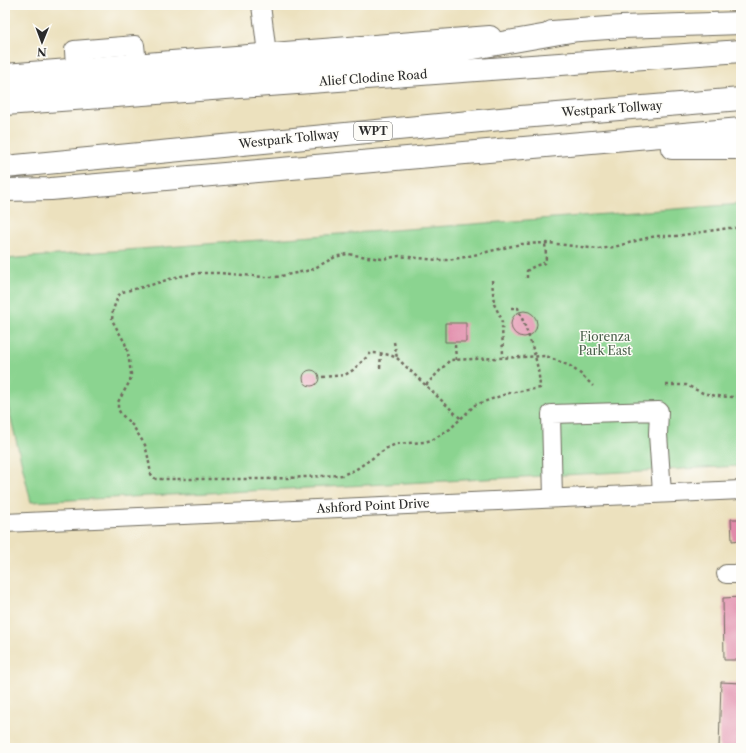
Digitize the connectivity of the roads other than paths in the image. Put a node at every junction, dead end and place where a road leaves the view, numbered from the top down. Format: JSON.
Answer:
{"nodes":[{"id":1,"x":262,"y":5,"type":"edge"},
{"id":2,"x":741,"y":23,"type":"edge"},
{"id":3,"x":571,"y":31,"type":"junction"},
{"id":4,"x":741,"y":51,"type":"edge"},
{"id":5,"x":267,"y":54,"type":"junction"},
{"id":6,"x":5,"y":74,"type":"edge"},
{"id":7,"x":14,"y":91,"type":"edge"},
{"id":8,"x":741,"y":100,"type":"edge"},
{"id":9,"x":5,"y":104,"type":"edge"},
{"id":10,"x":741,"y":129,"type":"edge"},
{"id":11,"x":741,"y":148,"type":"edge"},
{"id":12,"x":506,"y":150,"type":"junction"},
{"id":13,"x":5,"y":167,"type":"edge"},
{"id":14,"x":5,"y":190,"type":"edge"},
{"id":15,"x":741,"y":490,"type":"edge"},
{"id":16,"x":662,"y":493,"type":"junction"},
{"id":17,"x":554,"y":498,"type":"junction"},
{"id":18,"x":5,"y":523,"type":"edge"}],
"edges":[{"from":1,"to":5,"type":"street"},
{"from":2,"to":3,"type":"main road"},
{"from":3,"to":5,"type":"main road"},
{"from":3,"to":7,"type":"main road"},
{"from":4,"to":9,"type":"main road","name":"Alief Clodine Road"},
{"from":5,"to":6,"type":"main road"},
{"from":8,"to":13,"type":"main road","name":"Westpark Tollway","number":"WPT"},
{"from":10,"to":12,"type":"main road"},
{"from":11,"to":12,"type":"main road"},
{"from":12,"to":14,"type":"main road"},
{"from":15,"to":16,"type":"street","name":"Ashford Point Drive"},
{"from":16,"to":17,"type":"street","name":"Ashford Point Drive"},
{"from":16,"to":17,"type":"street"},
{"from":17,"to":18,"type":"street","name":"Ashford Point Drive"}]}
